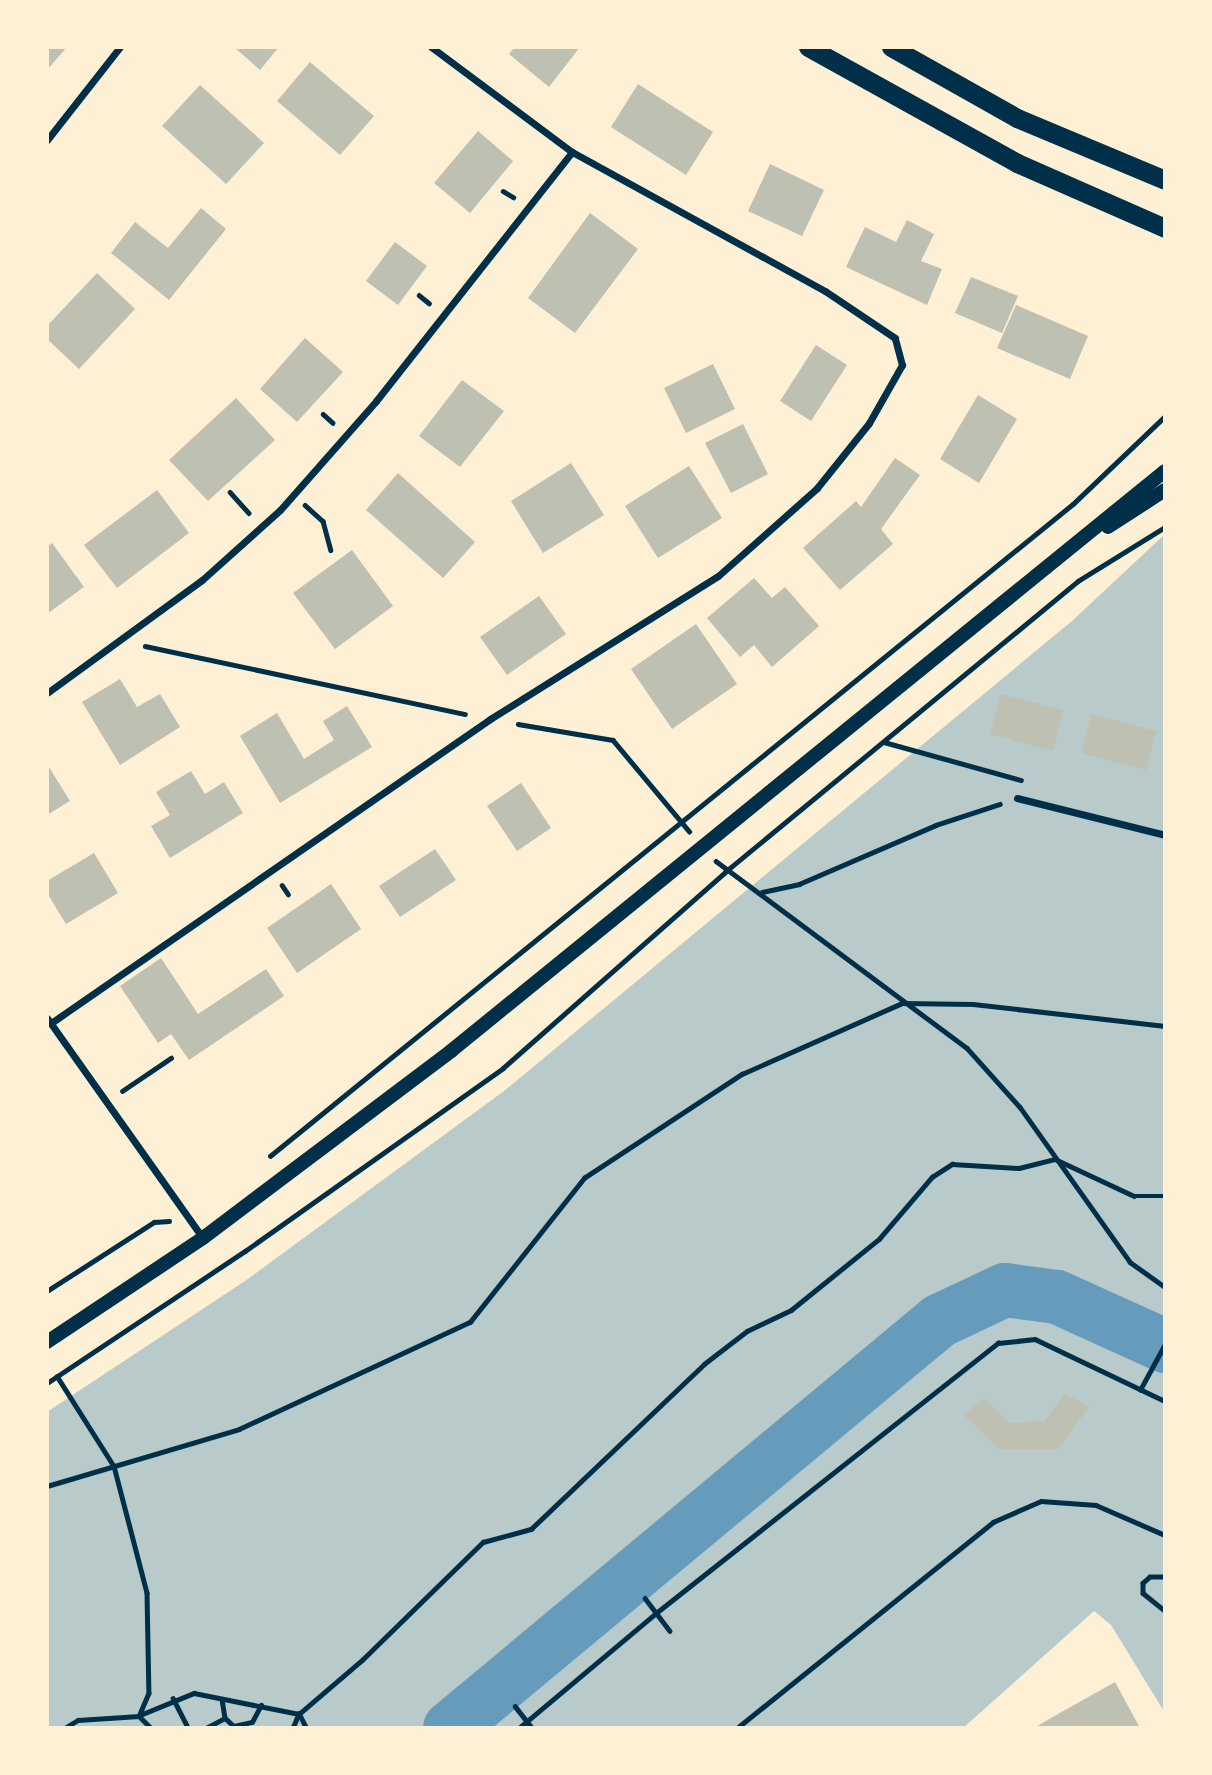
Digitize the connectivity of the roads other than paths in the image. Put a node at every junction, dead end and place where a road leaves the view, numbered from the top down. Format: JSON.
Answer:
{"nodes":[{"id":1,"x":120,"y":47,"type":"edge"},
{"id":2,"x":431,"y":47,"type":"edge"},
{"id":3,"x":808,"y":47,"type":"edge"},
{"id":4,"x":891,"y":47,"type":"edge"},
{"id":5,"x":47,"y":140,"type":"edge"},
{"id":6,"x":572,"y":152,"type":"junction"},
{"id":7,"x":1165,"y":180,"type":"edge"},
{"id":8,"x":1165,"y":228,"type":"edge"},
{"id":9,"x":1165,"y":471,"type":"edge"},
{"id":10,"x":1165,"y":489,"type":"edge"},
{"id":11,"x":1052,"y":565,"type":"junction"},
{"id":12,"x":47,"y":693,"type":"edge"},
{"id":13,"x":1017,"y":798,"type":"road end"},
{"id":14,"x":1165,"y":835,"type":"edge"},
{"id":15,"x":49,"y":1020,"type":"edge"},
{"id":16,"x":203,"y":1238,"type":"junction"},
{"id":17,"x":47,"y":1342,"type":"edge"}],
"edges":[{"from":1,"to":5,"type":"street"},
{"from":2,"to":6,"type":"street"},
{"from":3,"to":8,"type":"highway"},
{"from":4,"to":7,"type":"highway"},
{"from":6,"to":12,"type":"street"},
{"from":6,"to":15,"type":"street"},
{"from":9,"to":11,"type":"main road"},
{"from":10,"to":11,"type":"main road"},
{"from":11,"to":16,"type":"main road"},
{"from":13,"to":14,"type":"street"},
{"from":15,"to":16,"type":"street"},
{"from":16,"to":17,"type":"main road"}]}
